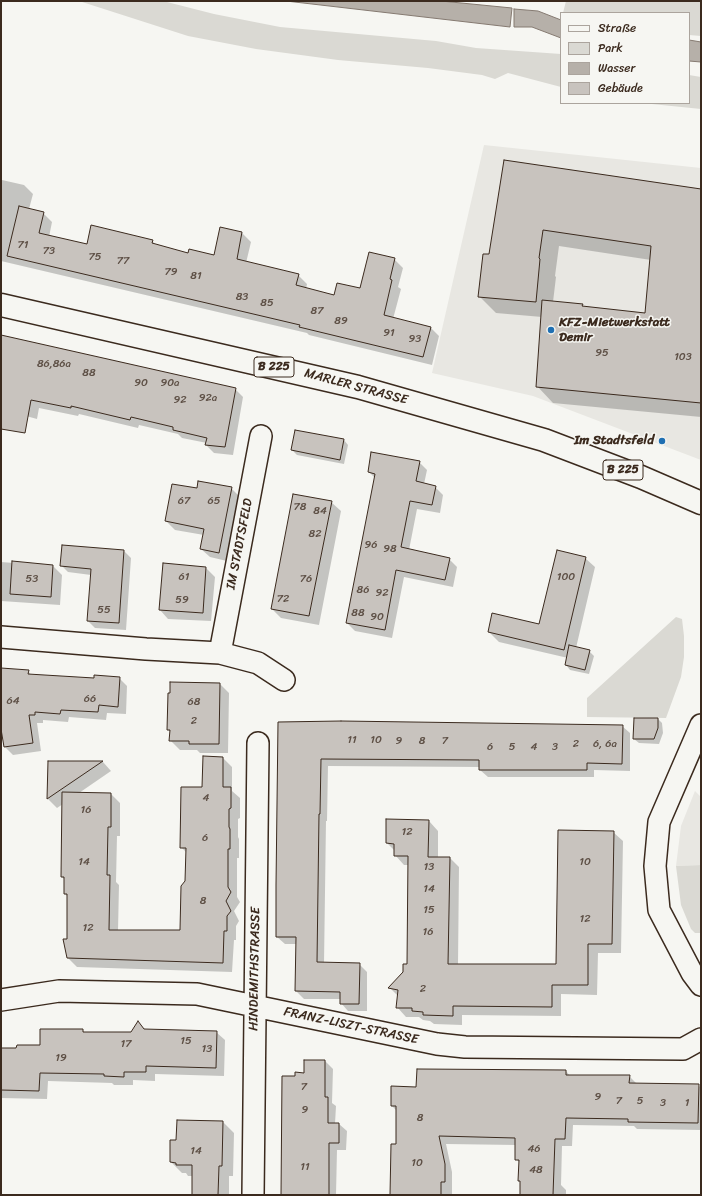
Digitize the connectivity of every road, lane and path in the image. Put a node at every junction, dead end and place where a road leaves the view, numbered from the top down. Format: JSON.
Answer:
{"nodes":[{"id":1,"x":1,"y":305,"type":"edge"},
{"id":2,"x":262,"y":436,"type":"dead end"},
{"id":3,"x":701,"y":503,"type":"edge"},
{"id":4,"x":1,"y":637,"type":"edge"},
{"id":5,"x":220,"y":653,"type":"junction"},
{"id":6,"x":284,"y":680,"type":"dead end"},
{"id":7,"x":701,"y":725,"type":"edge"},
{"id":8,"x":258,"y":743,"type":"dead end"},
{"id":9,"x":701,"y":984,"type":"edge"},
{"id":10,"x":1,"y":1000,"type":"edge"},
{"id":11,"x":255,"y":1006,"type":"junction"},
{"id":12,"x":701,"y":1039,"type":"edge"},
{"id":13,"x":253,"y":1195,"type":"edge"}],
"edges":[{"from":1,"to":3,"type":"main road","name":"MARLER STRASSE","number":"B 225"},
{"from":2,"to":5,"type":"street","name":"IM STADTSFELD"},
{"from":4,"to":5,"type":"street"},
{"from":5,"to":6,"type":"street"},
{"from":7,"to":9,"type":"street"},
{"from":8,"to":11,"type":"street","name":"HINDEMITHSTRASSE"},
{"from":10,"to":11,"type":"street","name":"FRANZ-LISZT-STRASSE"},
{"from":11,"to":12,"type":"street","name":"FRANZ-LISZT-STRASSE"},
{"from":11,"to":13,"type":"street","name":"HINDEMITHSTRASSE"}]}
